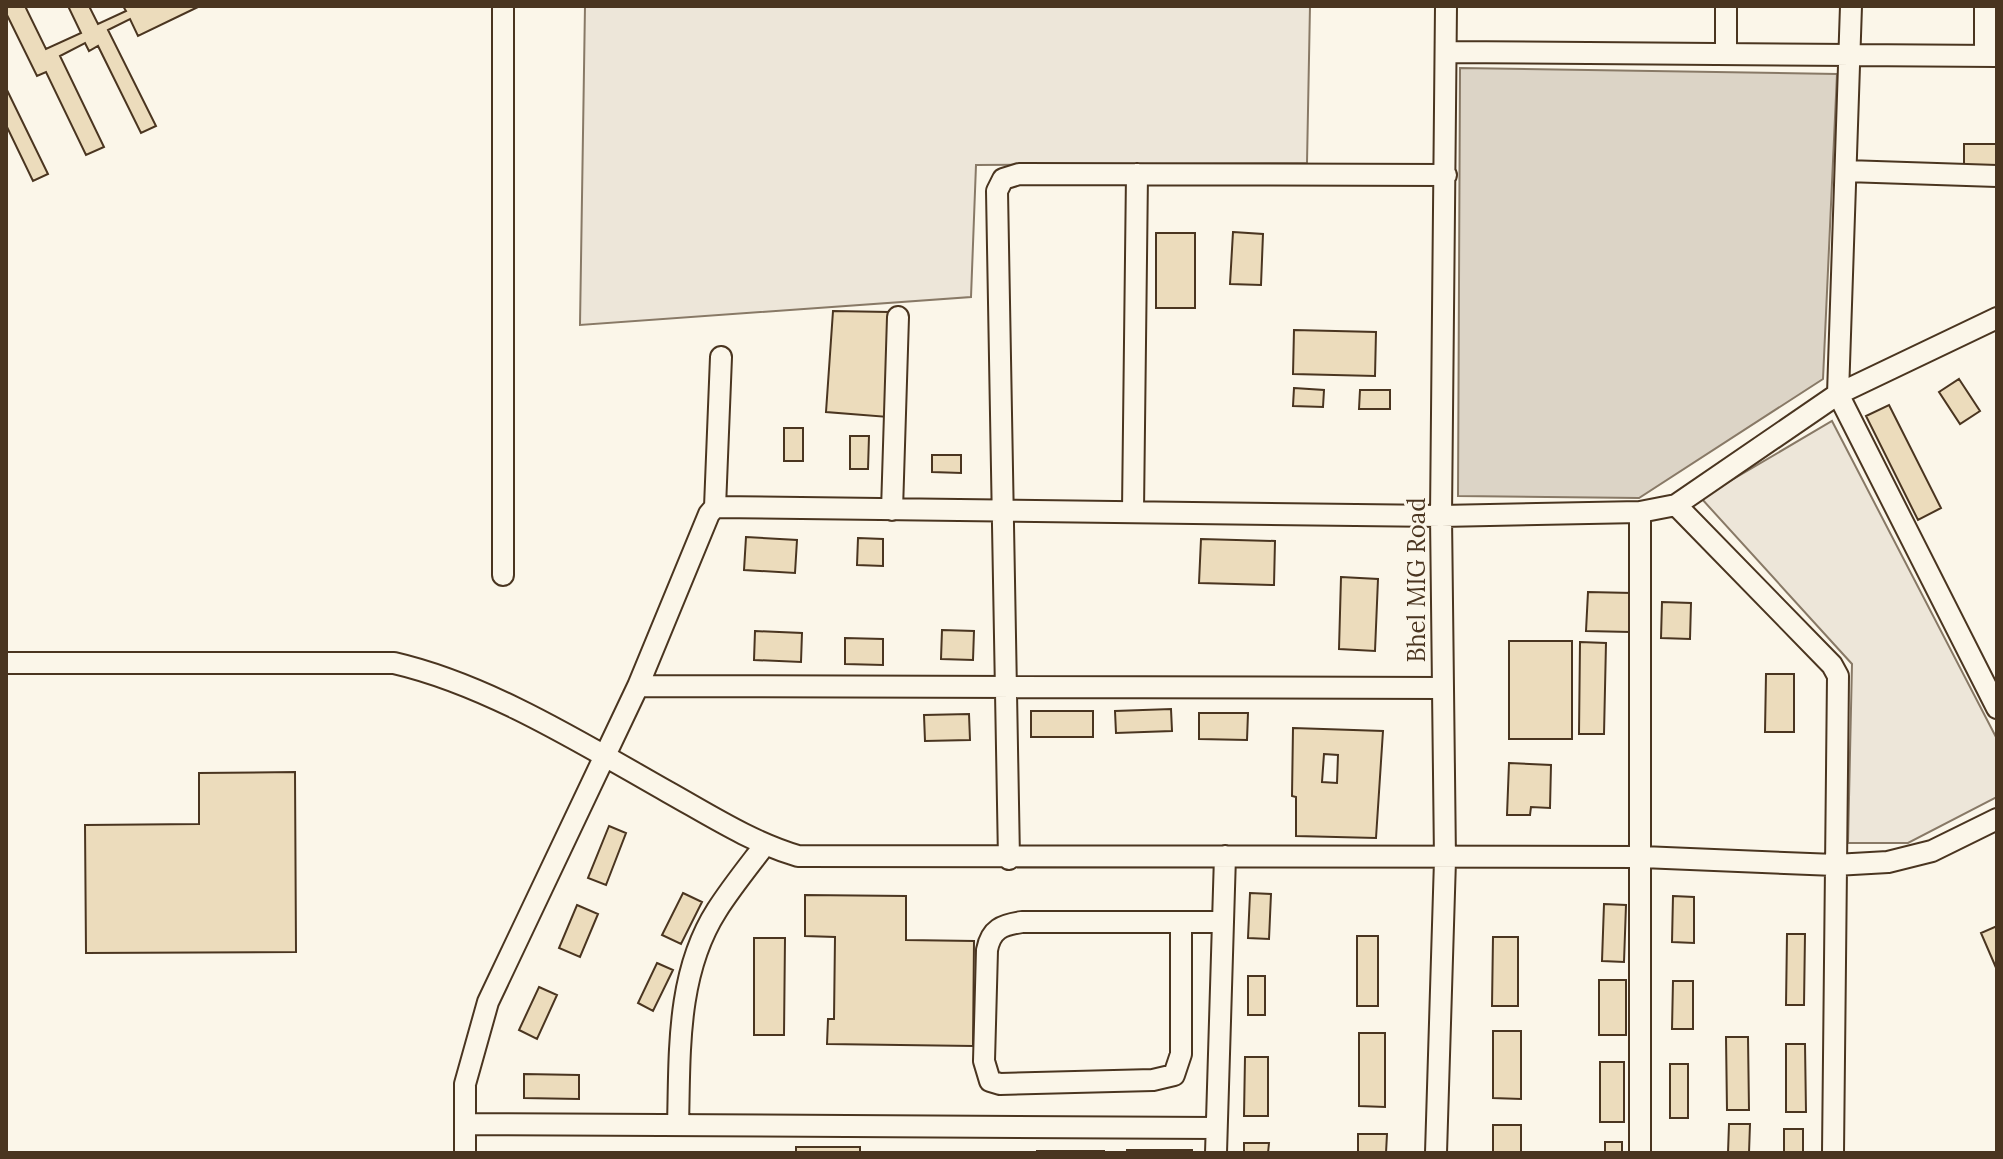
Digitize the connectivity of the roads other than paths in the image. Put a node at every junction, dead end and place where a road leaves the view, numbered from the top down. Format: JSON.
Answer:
{"nodes":[{"id":1,"x":503,"y":6,"type":"edge"},
{"id":2,"x":1446,"y":6,"type":"edge"},
{"id":3,"x":1726,"y":6,"type":"edge"},
{"id":4,"x":1851,"y":6,"type":"edge"},
{"id":5,"x":1985,"y":6,"type":"edge"},
{"id":6,"x":1446,"y":52,"type":"junction"},
{"id":7,"x":1726,"y":54,"type":"junction"},
{"id":8,"x":1850,"y":55,"type":"junction"},
{"id":9,"x":1991,"y":56,"type":"edge"},
{"id":10,"x":1846,"y":171,"type":"junction"},
{"id":11,"x":1137,"y":174,"type":"junction"},
{"id":12,"x":1446,"y":175,"type":"junction"},
{"id":13,"x":1997,"y":176,"type":"edge"},
{"id":14,"x":898,"y":317,"type":"dead end"},
{"id":15,"x":1997,"y":318,"type":"edge"},
{"id":16,"x":721,"y":357,"type":"dead end"},
{"id":17,"x":1838,"y":394,"type":"junction"},
{"id":18,"x":1676,"y":505,"type":"junction"},
{"id":19,"x":715,"y":507,"type":"junction"},
{"id":20,"x":892,"y":510,"type":"junction"},
{"id":21,"x":1002,"y":511,"type":"junction"},
{"id":22,"x":1133,"y":511,"type":"junction"},
{"id":23,"x":1640,"y":512,"type":"junction"},
{"id":24,"x":1441,"y":516,"type":"junction"},
{"id":25,"x":503,"y":575,"type":"dead end"},
{"id":26,"x":6,"y":663,"type":"edge"},
{"id":27,"x":1989,"y":676,"type":"edge"},
{"id":28,"x":638,"y":686,"type":"junction"},
{"id":29,"x":1007,"y":688,"type":"junction"},
{"id":30,"x":1442,"y":688,"type":"junction"},
{"id":31,"x":1997,"y":708,"type":"edge"},
{"id":32,"x":603,"y":755,"type":"junction"},
{"id":33,"x":1997,"y":819,"type":"edge"},
{"id":34,"x":764,"y":846,"type":"junction"},
{"id":35,"x":1225,"y":856,"type":"junction"},
{"id":36,"x":1642,"y":857,"type":"junction"},
{"id":37,"x":1009,"y":859,"type":"junction"},
{"id":38,"x":1445,"y":860,"type":"junction"},
{"id":39,"x":1835,"y":865,"type":"junction"},
{"id":40,"x":1181,"y":922,"type":"junction"},
{"id":41,"x":1223,"y":922,"type":"junction"},
{"id":42,"x":465,"y":1124,"type":"junction"},
{"id":43,"x":678,"y":1125,"type":"junction"},
{"id":44,"x":1216,"y":1128,"type":"junction"},
{"id":45,"x":465,"y":1153,"type":"edge"},
{"id":46,"x":1216,"y":1153,"type":"edge"},
{"id":47,"x":1436,"y":1153,"type":"edge"},
{"id":48,"x":1640,"y":1153,"type":"edge"},
{"id":49,"x":1833,"y":1153,"type":"edge"}],
"edges":[{"from":1,"to":25,"type":"street"},
{"from":2,"to":6,"type":"street","name":"Bhel MIG Road"},
{"from":3,"to":7,"type":"street"},
{"from":4,"to":8,"type":"street"},
{"from":5,"to":9,"type":"street"},
{"from":6,"to":7,"type":"street"},
{"from":6,"to":12,"type":"street","name":"Bhel MIG Road"},
{"from":7,"to":8,"type":"street"},
{"from":8,"to":9,"type":"street"},
{"from":8,"to":10,"type":"street"},
{"from":10,"to":13,"type":"street"},
{"from":10,"to":17,"type":"street"},
{"from":11,"to":12,"type":"street"},
{"from":11,"to":21,"type":"street"},
{"from":11,"to":22,"type":"street"},
{"from":12,"to":24,"type":"street","name":"Bhel MIG Road"},
{"from":14,"to":20,"type":"street"},
{"from":15,"to":17,"type":"street"},
{"from":16,"to":19,"type":"street"},
{"from":17,"to":18,"type":"street"},
{"from":17,"to":27,"type":"street"},
{"from":18,"to":23,"type":"street"},
{"from":18,"to":39,"type":"street"},
{"from":19,"to":20,"type":"street"},
{"from":19,"to":28,"type":"street"},
{"from":20,"to":21,"type":"street"},
{"from":21,"to":22,"type":"street"},
{"from":21,"to":29,"type":"street"},
{"from":22,"to":24,"type":"street"},
{"from":23,"to":24,"type":"street"},
{"from":23,"to":36,"type":"street"},
{"from":24,"to":30,"type":"street","name":"Bhel MIG Road"},
{"from":26,"to":32,"type":"street"},
{"from":27,"to":31,"type":"street"},
{"from":28,"to":29,"type":"street"},
{"from":28,"to":32,"type":"street"},
{"from":29,"to":30,"type":"street"},
{"from":29,"to":37,"type":"street"},
{"from":30,"to":38,"type":"street","name":"Bhel MIG Road"},
{"from":32,"to":34,"type":"street"},
{"from":32,"to":42,"type":"street"},
{"from":33,"to":39,"type":"street"},
{"from":34,"to":37,"type":"street"},
{"from":34,"to":43,"type":"street"},
{"from":35,"to":37,"type":"street"},
{"from":35,"to":38,"type":"street"},
{"from":35,"to":41,"type":"street"},
{"from":36,"to":38,"type":"street"},
{"from":36,"to":39,"type":"street"},
{"from":36,"to":48,"type":"street"},
{"from":38,"to":47,"type":"street","name":"Bhel MIG Road"},
{"from":39,"to":49,"type":"street"},
{"from":40,"to":40,"type":"street"},
{"from":40,"to":41,"type":"street"},
{"from":41,"to":44,"type":"street"},
{"from":42,"to":43,"type":"street"},
{"from":42,"to":45,"type":"street"},
{"from":43,"to":44,"type":"street"},
{"from":44,"to":46,"type":"street"}]}
